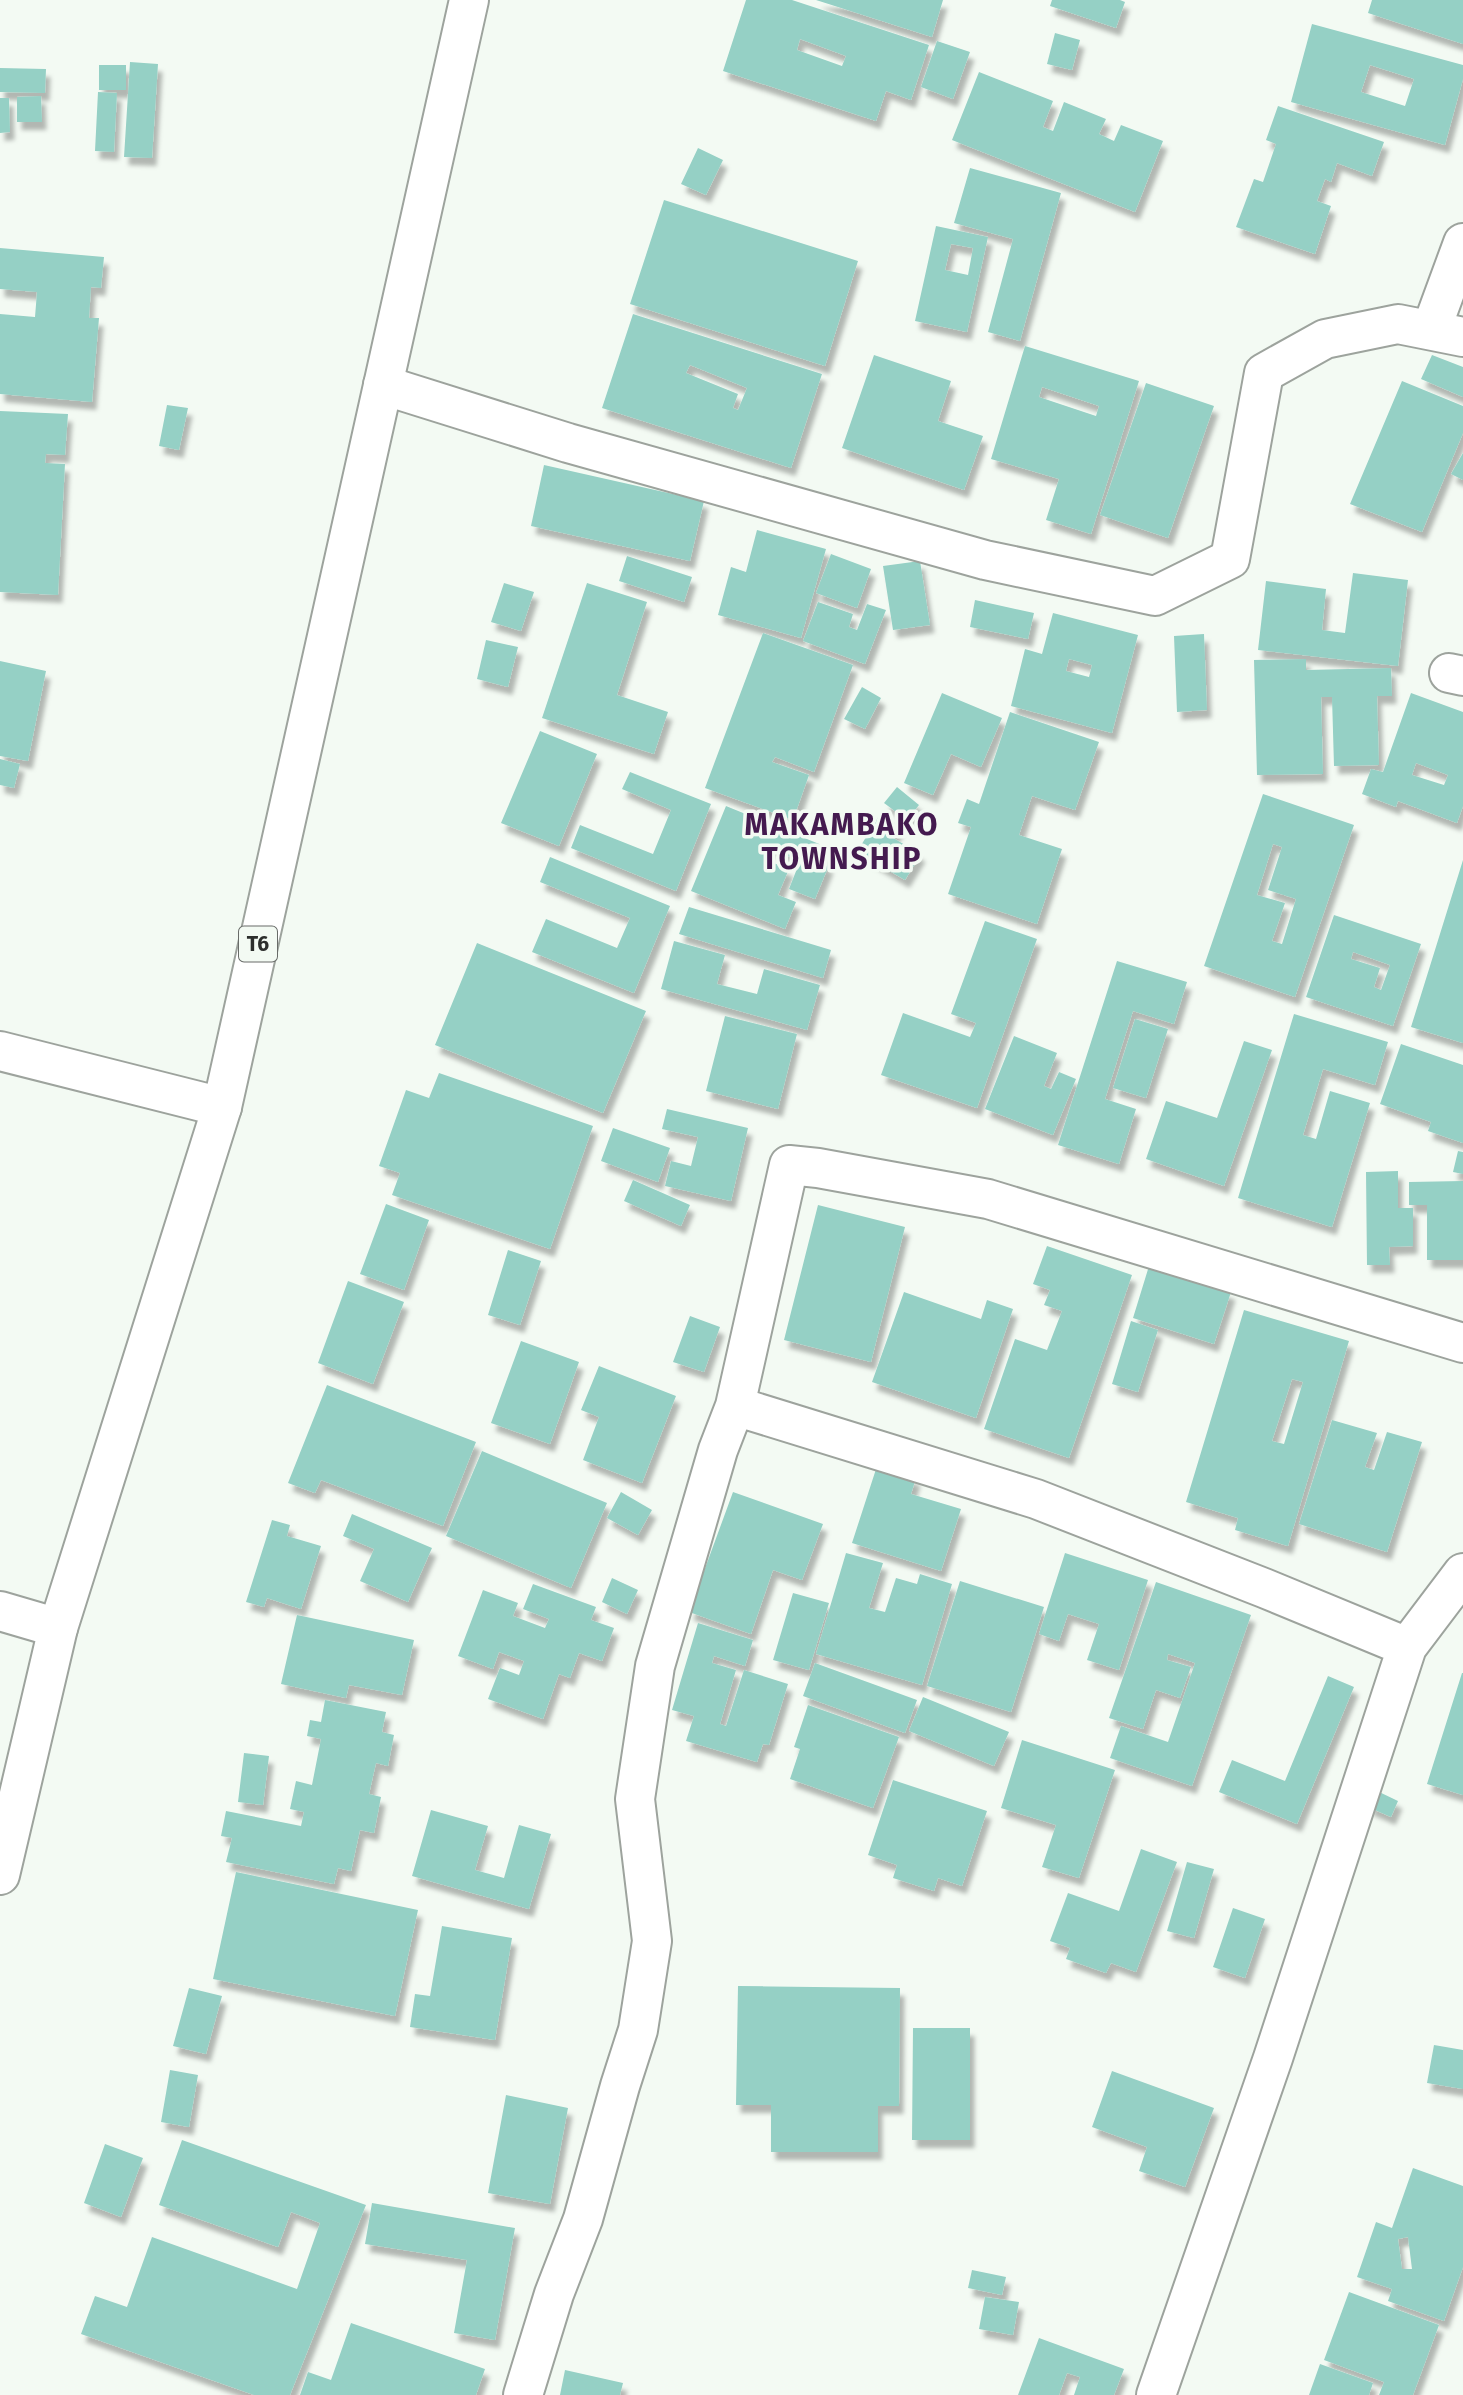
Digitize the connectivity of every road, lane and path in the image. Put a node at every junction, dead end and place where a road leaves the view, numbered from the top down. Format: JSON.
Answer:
{"nodes":[{"id":1,"x":469,"y":0,"type":"edge"},
{"id":2,"x":1463,"y":243,"type":"edge"},
{"id":3,"x":1447,"y":334,"type":"edge"},
{"id":4,"x":383,"y":385,"type":"junction"},
{"id":5,"x":0,"y":1051,"type":"edge"},
{"id":6,"x":222,"y":1107,"type":"junction"},
{"id":7,"x":1463,"y":1343,"type":"edge"},
{"id":8,"x":735,"y":1406,"type":"junction"},
{"id":9,"x":1463,"y":1573,"type":"edge"},
{"id":10,"x":0,"y":1611,"type":"edge"},
{"id":11,"x":58,"y":1628,"type":"junction"},
{"id":12,"x":1407,"y":1647,"type":"junction"},
{"id":13,"x":0,"y":1875,"type":"edge"},
{"id":14,"x":523,"y":2395,"type":"edge"},
{"id":15,"x":1156,"y":2395,"type":"edge"}],
"edges":[{"from":1,"to":4,"type":"main road","number":"T6"},
{"from":2,"to":3,"type":"main road"},
{"from":3,"to":4,"type":"main road"},
{"from":4,"to":6,"type":"main road","number":"T6"},
{"from":5,"to":6,"type":"main road"},
{"from":6,"to":11,"type":"main road","number":"T6"},
{"from":7,"to":8,"type":"main road"},
{"from":8,"to":12,"type":"main road"},
{"from":8,"to":14,"type":"main road"},
{"from":9,"to":12,"type":"main road"},
{"from":10,"to":11,"type":"main road"},
{"from":11,"to":13,"type":"main road","number":"T6"},
{"from":12,"to":15,"type":"main road"}]}
